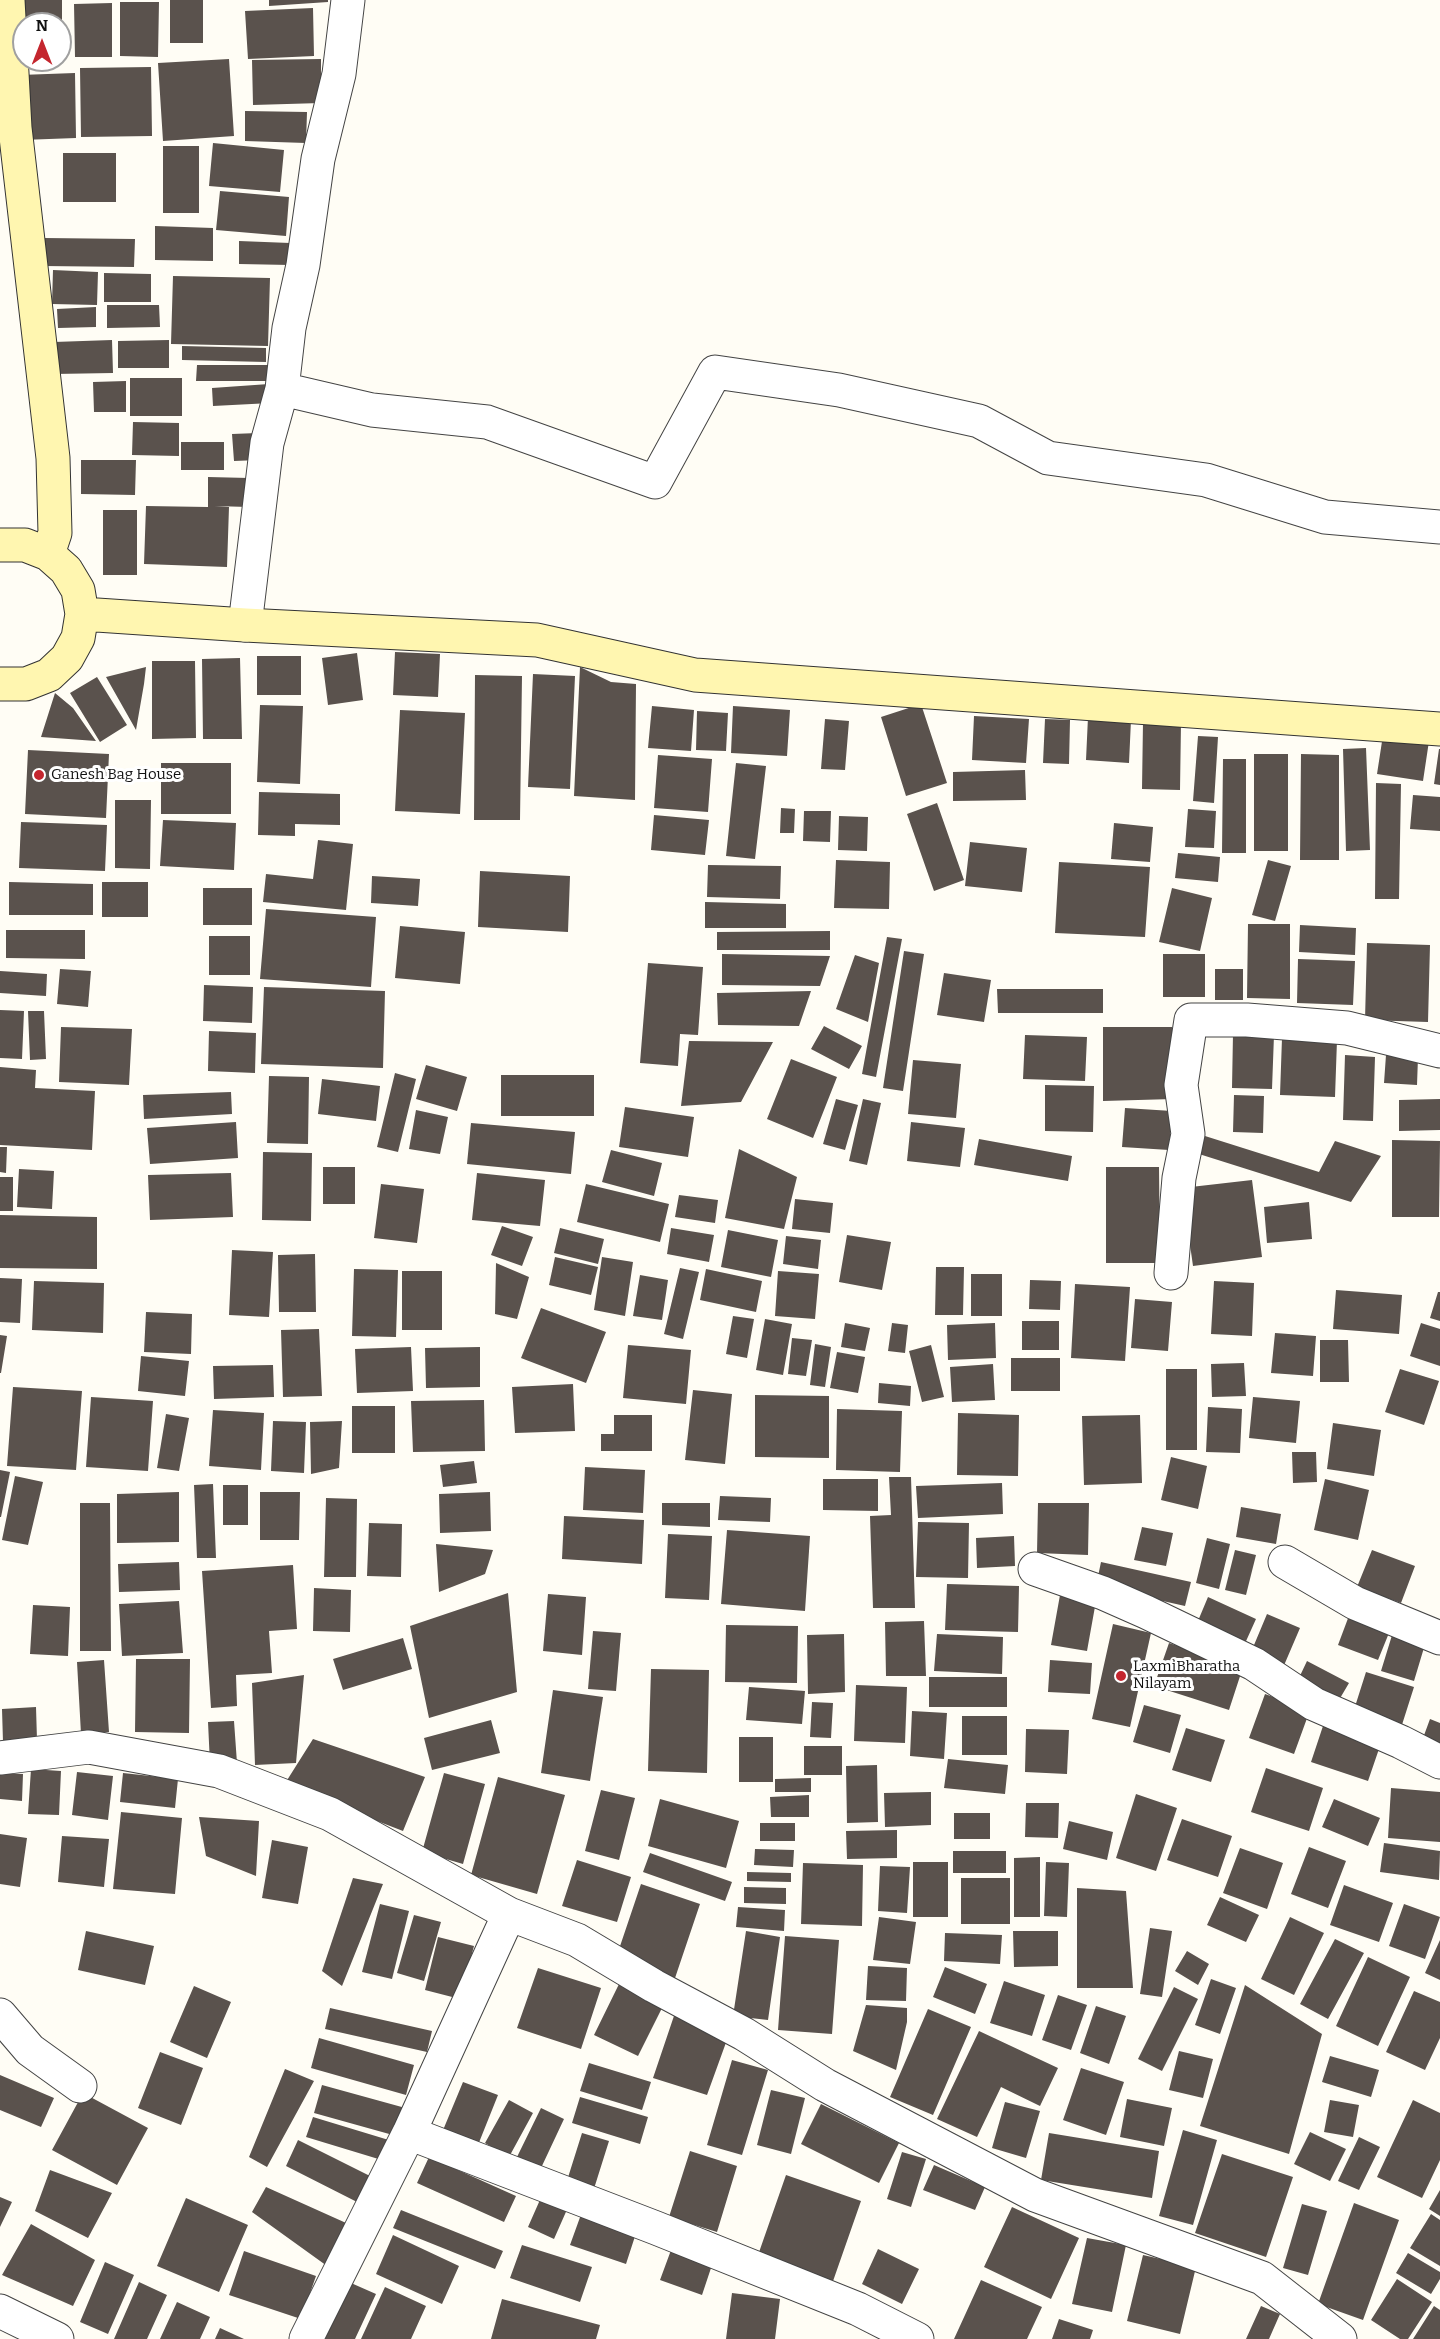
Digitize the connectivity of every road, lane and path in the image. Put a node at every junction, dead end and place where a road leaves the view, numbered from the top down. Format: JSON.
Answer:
{"nodes":[{"id":1,"x":8,"y":0,"type":"edge"},
{"id":2,"x":348,"y":0,"type":"edge"},
{"id":3,"x":282,"y":389,"type":"junction"},
{"id":4,"x":1440,"y":527,"type":"edge"},
{"id":5,"x":0,"y":545,"type":"edge"},
{"id":6,"x":48,"y":554,"type":"junction"},
{"id":7,"x":82,"y":614,"type":"junction"},
{"id":8,"x":245,"y":625,"type":"junction"},
{"id":9,"x":1,"y":692,"type":"edge"},
{"id":10,"x":1440,"y":729,"type":"edge"},
{"id":11,"x":1440,"y":1051,"type":"edge"},
{"id":12,"x":1171,"y":1273,"type":"dead end"},
{"id":13,"x":1285,"y":1562,"type":"dead end"},
{"id":14,"x":1035,"y":1569,"type":"dead end"},
{"id":15,"x":1440,"y":1638,"type":"edge"},
{"id":16,"x":0,"y":1758,"type":"edge"},
{"id":17,"x":1440,"y":1762,"type":"edge"},
{"id":18,"x":509,"y":1914,"type":"junction"},
{"id":19,"x":0,"y":2015,"type":"edge"},
{"id":20,"x":80,"y":2085,"type":"dead end"},
{"id":21,"x":410,"y":2133,"type":"junction"},
{"id":22,"x":0,"y":2311,"type":"edge"},
{"id":23,"x":57,"y":2339,"type":"edge"},
{"id":24,"x":306,"y":2339,"type":"edge"},
{"id":25,"x":917,"y":2339,"type":"edge"},
{"id":26,"x":1340,"y":2339,"type":"edge"}],
"edges":[{"from":1,"to":6,"type":"main road"},
{"from":2,"to":3,"type":"street"},
{"from":3,"to":4,"type":"street"},
{"from":3,"to":8,"type":"street"},
{"from":5,"to":6,"type":"main road"},
{"from":6,"to":7,"type":"main road"},
{"from":7,"to":8,"type":"main road"},
{"from":7,"to":9,"type":"main road"},
{"from":8,"to":10,"type":"main road"},
{"from":11,"to":12,"type":"street"},
{"from":13,"to":15,"type":"street"},
{"from":14,"to":17,"type":"street"},
{"from":16,"to":18,"type":"street"},
{"from":18,"to":21,"type":"street"},
{"from":18,"to":26,"type":"street"},
{"from":19,"to":20,"type":"street"},
{"from":21,"to":24,"type":"street"},
{"from":21,"to":25,"type":"street"},
{"from":22,"to":23,"type":"street"}]}
